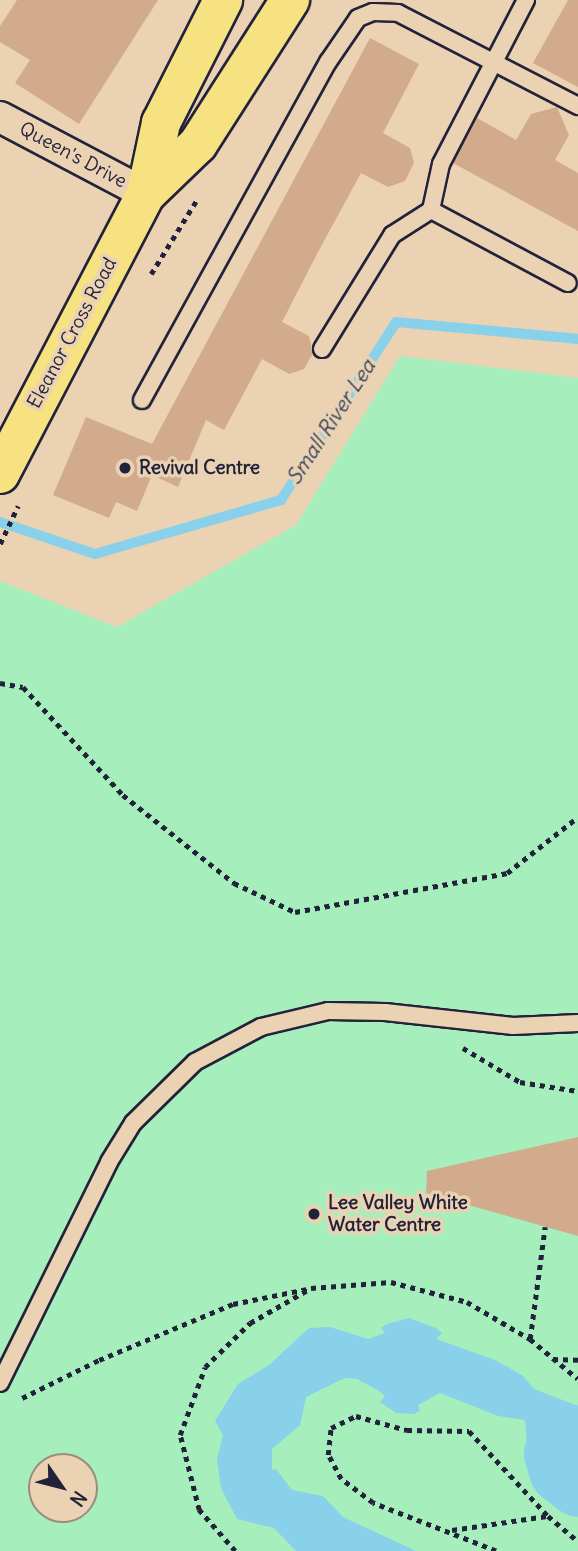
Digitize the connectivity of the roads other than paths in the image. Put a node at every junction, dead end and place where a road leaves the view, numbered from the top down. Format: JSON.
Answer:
{"nodes":[{"id":1,"x":223,"y":0,"type":"edge"},
{"id":2,"x":290,"y":0,"type":"edge"},
{"id":3,"x":526,"y":0,"type":"edge"},
{"id":4,"x":490,"y":64,"type":"junction"},
{"id":5,"x":578,"y":106,"type":"edge"},
{"id":6,"x":0,"y":117,"type":"edge"},
{"id":7,"x":146,"y":194,"type":"junction"},
{"id":8,"x":431,"y":210,"type":"junction"},
{"id":9,"x":568,"y":283,"type":"dead end"},
{"id":10,"x":322,"y":349,"type":"dead end"},
{"id":11,"x":142,"y":400,"type":"dead end"},
{"id":12,"x":10,"y":430,"type":"edge"},
{"id":13,"x":10,"y":488,"type":"edge"},
{"id":14,"x":578,"y":1023,"type":"edge"},
{"id":15,"x":0,"y":1383,"type":"edge"}],
"edges":[{"from":1,"to":7,"type":"main road","name":"Eleanor Cross Road"},
{"from":2,"to":7,"type":"main road","name":"Eleanor Cross Road"},
{"from":3,"to":4,"type":"lane"},
{"from":4,"to":5,"type":"lane"},
{"from":4,"to":8,"type":"lane"},
{"from":4,"to":11,"type":"lane"},
{"from":6,"to":7,"type":"street","name":"Queen's Drive"},
{"from":7,"to":12,"type":"main road","name":"Eleanor Cross Road"},
{"from":8,"to":9,"type":"lane"},
{"from":8,"to":10,"type":"lane"},
{"from":12,"to":13,"type":"main road","name":"Eleanor Cross Road"},
{"from":14,"to":15,"type":"lane"}]}
